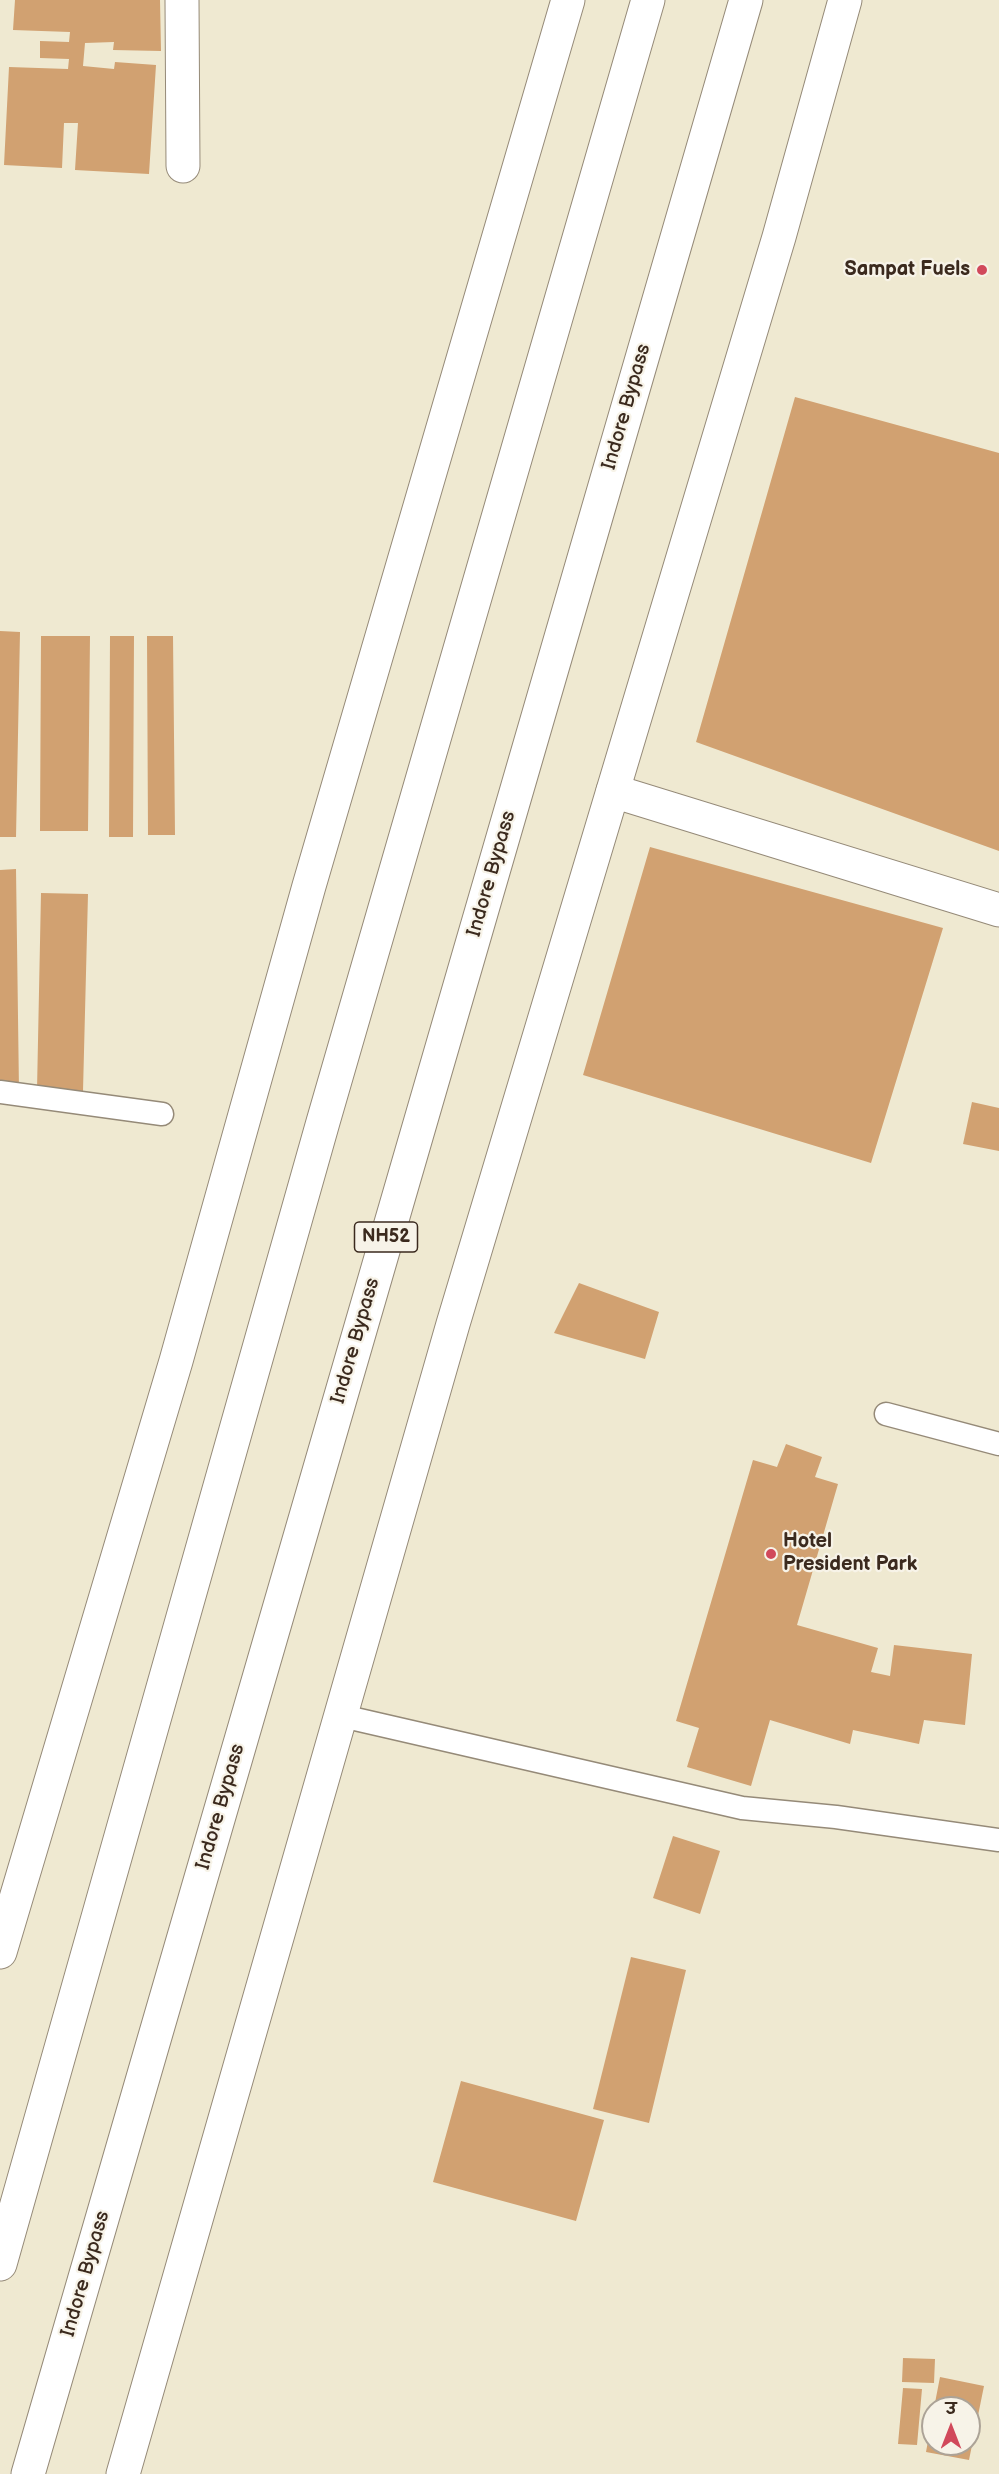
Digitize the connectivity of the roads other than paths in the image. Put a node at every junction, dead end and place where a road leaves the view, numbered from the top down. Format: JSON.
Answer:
{"nodes":[{"id":1,"x":182,"y":0,"type":"edge"},
{"id":2,"x":568,"y":0,"type":"edge"},
{"id":3,"x":648,"y":0,"type":"edge"},
{"id":4,"x":746,"y":0,"type":"edge"},
{"id":5,"x":845,"y":0,"type":"edge"},
{"id":6,"x":183,"y":166,"type":"dead end"},
{"id":7,"x":613,"y":790,"type":"junction"},
{"id":8,"x":999,"y":910,"type":"edge"},
{"id":9,"x":0,"y":1092,"type":"edge"},
{"id":10,"x":162,"y":1114,"type":"dead end"},
{"id":11,"x":886,"y":1414,"type":"dead end"},
{"id":12,"x":999,"y":1443,"type":"edge"},
{"id":13,"x":342,"y":1716,"type":"junction"},
{"id":14,"x":999,"y":1840,"type":"edge"},
{"id":15,"x":0,"y":1952,"type":"edge"},
{"id":16,"x":0,"y":2264,"type":"edge"},
{"id":17,"x":28,"y":2474,"type":"edge"},
{"id":18,"x":123,"y":2474,"type":"edge"}],
"edges":[{"from":1,"to":6,"type":"main road"},
{"from":2,"to":15,"type":"main road"},
{"from":3,"to":16,"type":"main road"},
{"from":4,"to":17,"type":"main road","name":"Indore Bypass","number":"NH52"},
{"from":5,"to":7,"type":"main road"},
{"from":7,"to":8,"type":"main road"},
{"from":7,"to":13,"type":"main road"},
{"from":9,"to":10,"type":"lane"},
{"from":11,"to":12,"type":"lane"},
{"from":13,"to":14,"type":"lane"},
{"from":13,"to":18,"type":"main road"}]}
